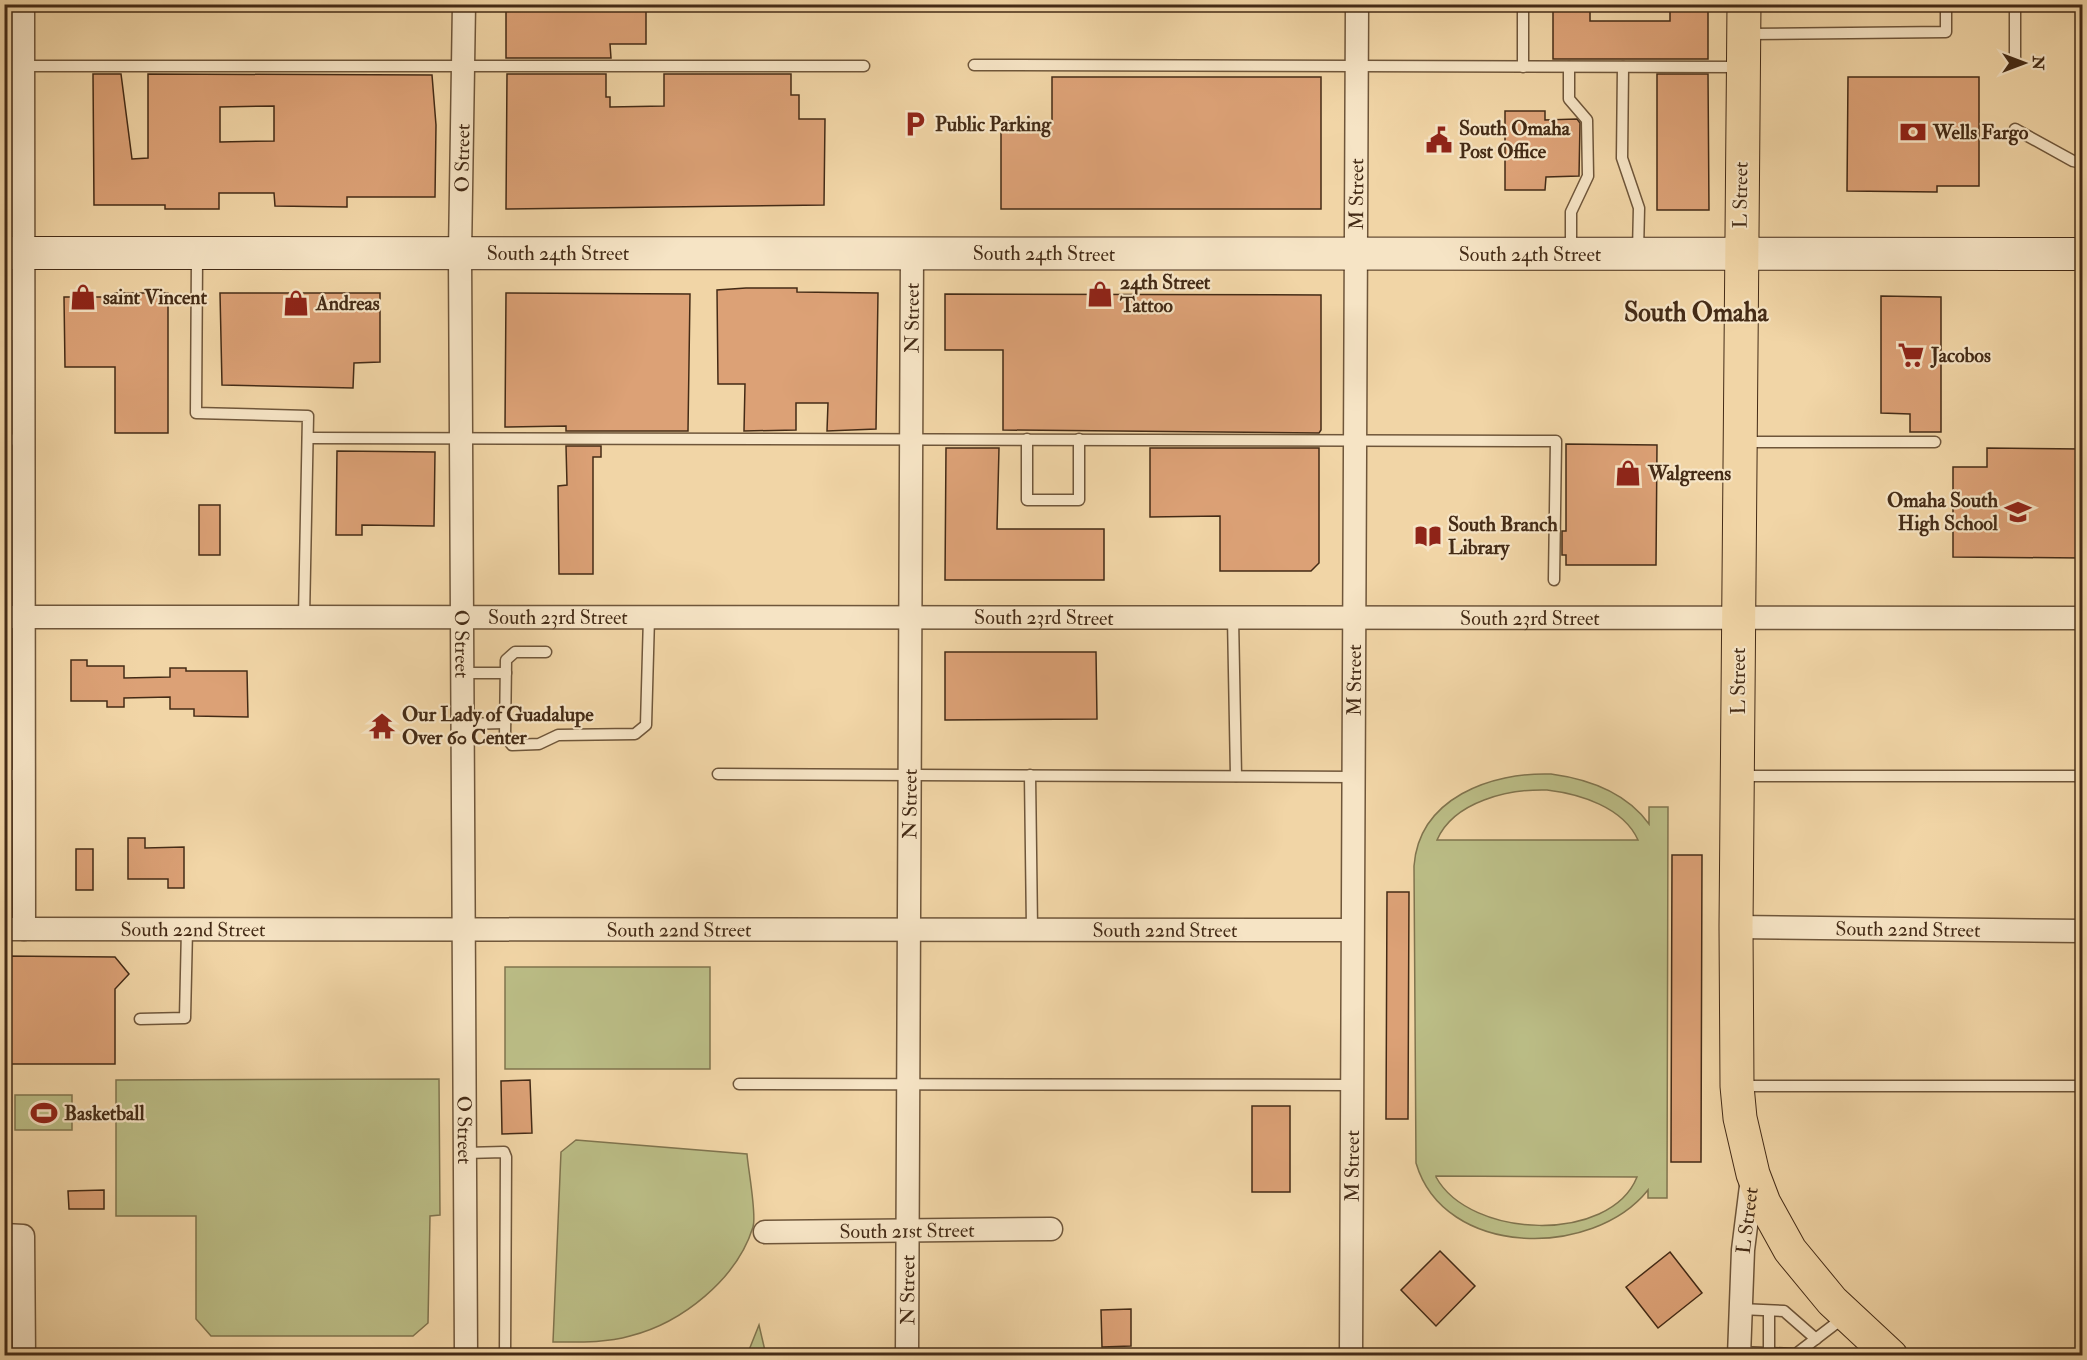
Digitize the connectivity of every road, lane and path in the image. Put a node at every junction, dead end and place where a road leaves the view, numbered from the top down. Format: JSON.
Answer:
{"nodes":[{"id":1,"x":23,"y":4,"type":"edge"},
{"id":2,"x":464,"y":4,"type":"edge"},
{"id":3,"x":1357,"y":4,"type":"edge"},
{"id":4,"x":1523,"y":4,"type":"edge"},
{"id":5,"x":1946,"y":4,"type":"edge"},
{"id":6,"x":2015,"y":4,"type":"edge"},
{"id":7,"x":1743,"y":19,"type":"edge"},
{"id":8,"x":2015,"y":61,"type":"dead end"},
{"id":9,"x":974,"y":65,"type":"dead end"},
{"id":10,"x":14,"y":66,"type":"edge"},
{"id":11,"x":464,"y":66,"type":"junction"},
{"id":12,"x":864,"y":66,"type":"dead end"},
{"id":13,"x":1357,"y":67,"type":"junction"},
{"id":14,"x":1523,"y":67,"type":"junction"},
{"id":15,"x":1569,"y":67,"type":"junction"},
{"id":16,"x":1623,"y":67,"type":"junction"},
{"id":17,"x":1743,"y":67,"type":"junction"},
{"id":18,"x":2015,"y":129,"type":"dead end"},
{"id":19,"x":2082,"y":163,"type":"edge"},
{"id":20,"x":14,"y":253,"type":"edge"},
{"id":21,"x":197,"y":253,"type":"junction"},
{"id":22,"x":460,"y":253,"type":"junction"},
{"id":23,"x":912,"y":253,"type":"junction"},
{"id":24,"x":1357,"y":254,"type":"junction"},
{"id":25,"x":1571,"y":254,"type":"junction"},
{"id":26,"x":2082,"y":254,"type":"edge"},
{"id":27,"x":1638,"y":255,"type":"junction"},
{"id":28,"x":1739,"y":255,"type":"junction"},
{"id":29,"x":14,"y":335,"type":"edge"},
{"id":30,"x":308,"y":438,"type":"junction"},
{"id":31,"x":462,"y":438,"type":"junction"},
{"id":32,"x":911,"y":439,"type":"junction"},
{"id":33,"x":1027,"y":439,"type":"junction"},
{"id":34,"x":1079,"y":439,"type":"junction"},
{"id":35,"x":14,"y":440,"type":"edge"},
{"id":36,"x":1357,"y":440,"type":"junction"},
{"id":37,"x":1739,"y":442,"type":"junction"},
{"id":38,"x":1935,"y":442,"type":"dead end"},
{"id":39,"x":1554,"y":580,"type":"dead end"},
{"id":40,"x":14,"y":617,"type":"edge"},
{"id":41,"x":304,"y":617,"type":"junction"},
{"id":42,"x":649,"y":617,"type":"junction"},
{"id":43,"x":910,"y":617,"type":"junction"},
{"id":44,"x":462,"y":618,"type":"junction"},
{"id":45,"x":1233,"y":618,"type":"junction"},
{"id":46,"x":1353,"y":618,"type":"junction"},
{"id":47,"x":1738,"y":618,"type":"junction"},
{"id":48,"x":2082,"y":618,"type":"edge"},
{"id":49,"x":546,"y":652,"type":"dead end"},
{"id":50,"x":463,"y":673,"type":"junction"},
{"id":51,"x":506,"y":673,"type":"junction"},
{"id":52,"x":505,"y":723,"type":"junction"},
{"id":53,"x":463,"y":724,"type":"junction"},
{"id":54,"x":718,"y":774,"type":"dead end"},
{"id":55,"x":909,"y":774,"type":"junction"},
{"id":56,"x":14,"y":775,"type":"edge"},
{"id":57,"x":1030,"y":775,"type":"junction"},
{"id":58,"x":1236,"y":776,"type":"junction"},
{"id":59,"x":1737,"y":776,"type":"junction"},
{"id":60,"x":2082,"y":776,"type":"edge"},
{"id":61,"x":1353,"y":777,"type":"junction"},
{"id":62,"x":1736,"y":927,"type":"junction"},
{"id":63,"x":909,"y":928,"type":"junction"},
{"id":64,"x":14,"y":929,"type":"edge"},
{"id":65,"x":187,"y":929,"type":"junction"},
{"id":66,"x":463,"y":929,"type":"junction"},
{"id":67,"x":1032,"y":929,"type":"junction"},
{"id":68,"x":1352,"y":930,"type":"junction"},
{"id":69,"x":2082,"y":931,"type":"edge"},
{"id":70,"x":140,"y":1019,"type":"dead end"},
{"id":71,"x":908,"y":1083,"type":"junction"},
{"id":72,"x":739,"y":1084,"type":"dead end"},
{"id":73,"x":1352,"y":1085,"type":"junction"},
{"id":74,"x":1737,"y":1086,"type":"junction"},
{"id":75,"x":2082,"y":1086,"type":"edge"},
{"id":76,"x":465,"y":1153,"type":"junction"},
{"id":77,"x":1753,"y":1174,"type":"junction"},
{"id":78,"x":1051,"y":1229,"type":"dead end"},
{"id":79,"x":908,"y":1230,"type":"junction"},
{"id":80,"x":765,"y":1232,"type":"dead end"},
{"id":81,"x":14,"y":1236,"type":"edge"},
{"id":82,"x":1740,"y":1309,"type":"junction"},
{"id":83,"x":1768,"y":1311,"type":"junction"},
{"id":84,"x":1848,"y":1315,"type":"junction"},
{"id":85,"x":1816,"y":1339,"type":"junction"},
{"id":86,"x":1768,"y":1353,"type":"junction"},
{"id":87,"x":1739,"y":1354,"type":"edge"},
{"id":88,"x":24,"y":1356,"type":"edge"},
{"id":89,"x":466,"y":1356,"type":"edge"},
{"id":90,"x":505,"y":1356,"type":"edge"},
{"id":91,"x":907,"y":1356,"type":"edge"},
{"id":92,"x":1351,"y":1356,"type":"edge"},
{"id":93,"x":1891,"y":1356,"type":"edge"}],
"edges":[{"from":1,"to":10,"type":"street"},
{"from":2,"to":11,"type":"street","name":"O Street"},
{"from":3,"to":13,"type":"street","name":"M Street"},
{"from":4,"to":14,"type":"lane"},
{"from":5,"to":7,"type":"lane"},
{"from":6,"to":8,"type":"lane"},
{"from":7,"to":17,"type":"main road","name":"L Street"},
{"from":9,"to":13,"type":"lane"},
{"from":10,"to":11,"type":"lane"},
{"from":10,"to":20,"type":"street"},
{"from":11,"to":12,"type":"lane"},
{"from":11,"to":22,"type":"street","name":"O Street"},
{"from":13,"to":14,"type":"lane"},
{"from":13,"to":24,"type":"street","name":"M Street"},
{"from":14,"to":15,"type":"lane"},
{"from":15,"to":16,"type":"lane"},
{"from":15,"to":25,"type":"lane"},
{"from":16,"to":17,"type":"lane"},
{"from":16,"to":27,"type":"lane"},
{"from":17,"to":28,"type":"main road","name":"L Street"},
{"from":18,"to":19,"type":"lane"},
{"from":20,"to":21,"type":"main road","name":"South 24th Street"},
{"from":20,"to":29,"type":"street"},
{"from":21,"to":22,"type":"main road","name":"South 24th Street"},
{"from":21,"to":30,"type":"lane"},
{"from":22,"to":23,"type":"main road","name":"South 24th Street"},
{"from":22,"to":31,"type":"street","name":"O Street"},
{"from":23,"to":24,"type":"main road","name":"South 24th Street"},
{"from":23,"to":32,"type":"street","name":"N Street"},
{"from":24,"to":25,"type":"main road","name":"South 24th Street"},
{"from":24,"to":36,"type":"street","name":"M Street"},
{"from":25,"to":27,"type":"main road","name":"South 24th Street"},
{"from":26,"to":28,"type":"main road","name":"South 24th Street"},
{"from":27,"to":28,"type":"main road","name":"South 24th Street"},
{"from":28,"to":37,"type":"main road","name":"L Street"},
{"from":29,"to":35,"type":"street"},
{"from":30,"to":31,"type":"lane"},
{"from":30,"to":41,"type":"lane"},
{"from":31,"to":32,"type":"lane"},
{"from":31,"to":44,"type":"street","name":"O Street"},
{"from":32,"to":33,"type":"lane"},
{"from":32,"to":43,"type":"street","name":"N Street"},
{"from":33,"to":34,"type":"lane"},
{"from":33,"to":34,"type":"lane"},
{"from":34,"to":36,"type":"lane"},
{"from":35,"to":40,"type":"street"},
{"from":36,"to":39,"type":"lane"},
{"from":36,"to":46,"type":"street","name":"M Street"},
{"from":37,"to":38,"type":"lane"},
{"from":37,"to":47,"type":"main road","name":"L Street"},
{"from":40,"to":41,"type":"street","name":"South 23rd Street"},
{"from":40,"to":56,"type":"street"},
{"from":41,"to":44,"type":"street","name":"South 23rd Street"},
{"from":42,"to":43,"type":"street","name":"South 23rd Street"},
{"from":42,"to":44,"type":"street","name":"South 23rd Street"},
{"from":42,"to":52,"type":"lane"},
{"from":43,"to":45,"type":"street","name":"South 23rd Street"},
{"from":43,"to":55,"type":"street","name":"N Street"},
{"from":44,"to":50,"type":"street","name":"O Street"},
{"from":45,"to":46,"type":"street","name":"South 23rd Street"},
{"from":45,"to":58,"type":"lane"},
{"from":46,"to":47,"type":"street","name":"South 23rd Street"},
{"from":46,"to":61,"type":"street","name":"M Street"},
{"from":47,"to":48,"type":"street","name":"South 23rd Street"},
{"from":47,"to":59,"type":"main road","name":"L Street"},
{"from":49,"to":51,"type":"lane"},
{"from":50,"to":51,"type":"lane"},
{"from":50,"to":53,"type":"street","name":"O Street"},
{"from":51,"to":52,"type":"lane"},
{"from":52,"to":53,"type":"lane"},
{"from":53,"to":66,"type":"street","name":"O Street"},
{"from":54,"to":55,"type":"lane"},
{"from":55,"to":57,"type":"lane"},
{"from":55,"to":63,"type":"street","name":"N Street"},
{"from":56,"to":64,"type":"street"},
{"from":57,"to":58,"type":"lane"},
{"from":57,"to":67,"type":"lane"},
{"from":58,"to":61,"type":"lane"},
{"from":59,"to":60,"type":"lane"},
{"from":59,"to":62,"type":"main road","name":"L Street"},
{"from":61,"to":68,"type":"street","name":"M Street"},
{"from":62,"to":69,"type":"street","name":"South 22nd Street"},
{"from":62,"to":74,"type":"main road","name":"L Street"},
{"from":63,"to":66,"type":"street","name":"South 22nd Street"},
{"from":63,"to":67,"type":"street","name":"South 22nd Street"},
{"from":63,"to":71,"type":"street","name":"N Street"},
{"from":64,"to":65,"type":"street","name":"South 22nd Street"},
{"from":65,"to":66,"type":"street","name":"South 22nd Street"},
{"from":65,"to":70,"type":"lane"},
{"from":66,"to":76,"type":"street","name":"O Street"},
{"from":67,"to":68,"type":"street","name":"South 22nd Street"},
{"from":68,"to":73,"type":"street","name":"M Street"},
{"from":71,"to":72,"type":"lane"},
{"from":71,"to":73,"type":"lane"},
{"from":71,"to":79,"type":"street","name":"N Street"},
{"from":73,"to":92,"type":"street","name":"M Street"},
{"from":74,"to":75,"type":"lane"},
{"from":74,"to":77,"type":"main road","name":"L Street"},
{"from":76,"to":89,"type":"street","name":"O Street"},
{"from":76,"to":90,"type":"lane"},
{"from":77,"to":82,"type":"street","name":"L Street"},
{"from":77,"to":84,"type":"main road"},
{"from":78,"to":79,"type":"street","name":"South 21st Street"},
{"from":79,"to":80,"type":"street","name":"South 21st Street"},
{"from":79,"to":91,"type":"street","name":"N Street"},
{"from":81,"to":88,"type":"street"},
{"from":82,"to":83,"type":"lane"},
{"from":82,"to":87,"type":"street","name":"L Street"},
{"from":83,"to":85,"type":"lane"},
{"from":83,"to":86,"type":"lane"},
{"from":84,"to":85,"type":"lane"},
{"from":84,"to":93,"type":"main road"},
{"from":85,"to":86,"type":"lane"},
{"from":86,"to":87,"type":"lane"}]}
